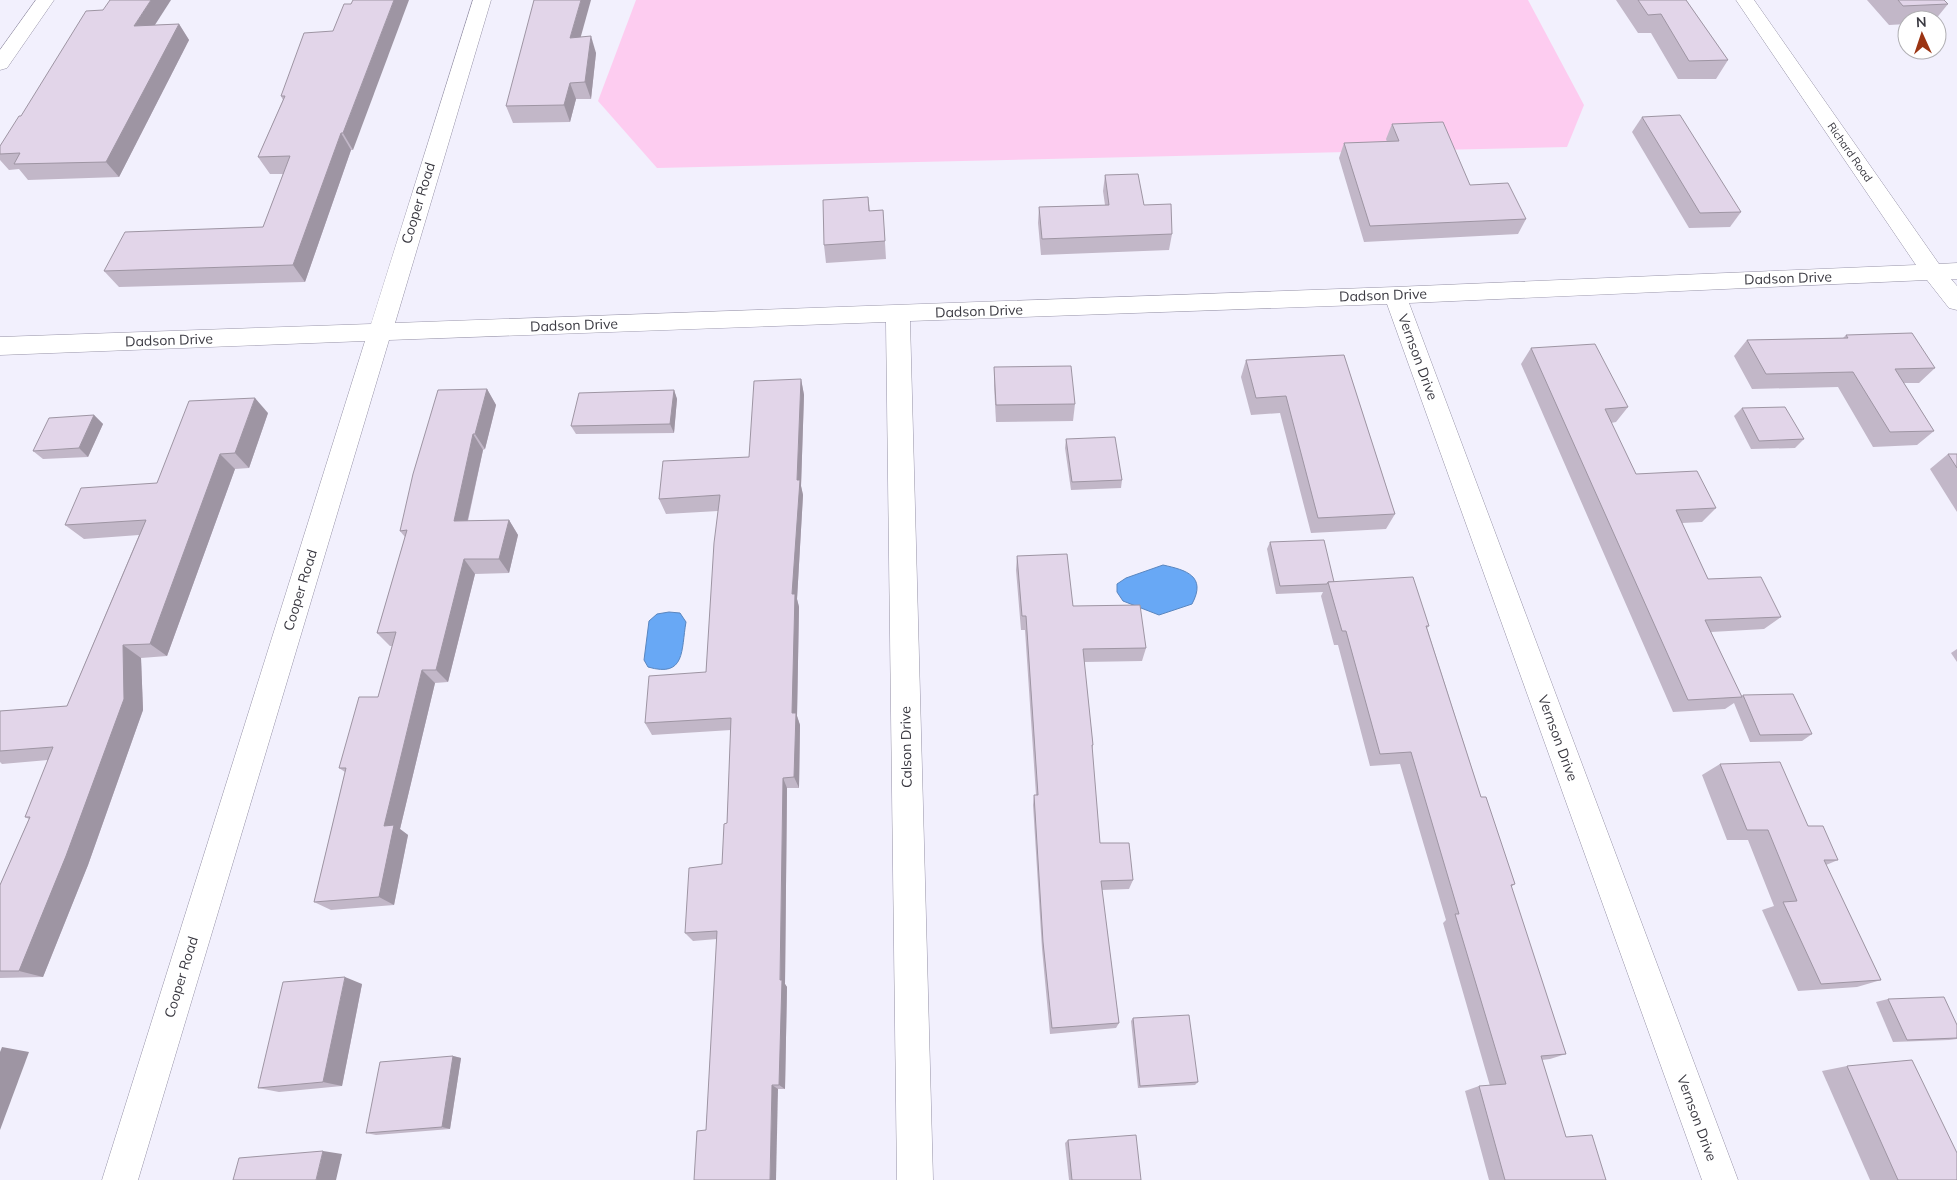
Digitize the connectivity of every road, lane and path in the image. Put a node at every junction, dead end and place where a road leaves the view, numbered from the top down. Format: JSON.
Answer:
{"nodes":[{"id":1,"x":45,"y":0,"type":"edge"},
{"id":2,"x":482,"y":0,"type":"edge"},
{"id":3,"x":1745,"y":0,"type":"edge"},
{"id":4,"x":0,"y":64,"type":"edge"},
{"id":5,"x":1957,"y":271,"type":"edge"},
{"id":6,"x":1933,"y":272,"type":"junction"},
{"id":7,"x":1395,"y":295,"type":"junction"},
{"id":8,"x":1957,"y":302,"type":"edge"},
{"id":9,"x":898,"y":314,"type":"junction"},
{"id":10,"x":378,"y":331,"type":"junction"},
{"id":11,"x":0,"y":346,"type":"edge"},
{"id":12,"x":120,"y":1180,"type":"edge"},
{"id":13,"x":915,"y":1180,"type":"edge"},
{"id":14,"x":1720,"y":1180,"type":"edge"}],
"edges":[{"from":1,"to":4,"type":"street"},
{"from":2,"to":10,"type":"street","name":"Cooper Road"},
{"from":3,"to":6,"type":"street","name":"Richard Road"},
{"from":5,"to":6,"type":"street","name":"Dadson Drive"},
{"from":6,"to":7,"type":"street","name":"Dadson Drive"},
{"from":6,"to":8,"type":"street","name":"Richard Road"},
{"from":7,"to":9,"type":"street","name":"Dadson Drive"},
{"from":7,"to":14,"type":"street","name":"Vernson Drive"},
{"from":9,"to":10,"type":"street","name":"Dadson Drive"},
{"from":9,"to":13,"type":"street","name":"Calson Drive"},
{"from":10,"to":11,"type":"street","name":"Dadson Drive"},
{"from":10,"to":12,"type":"street","name":"Cooper Road"}]}
